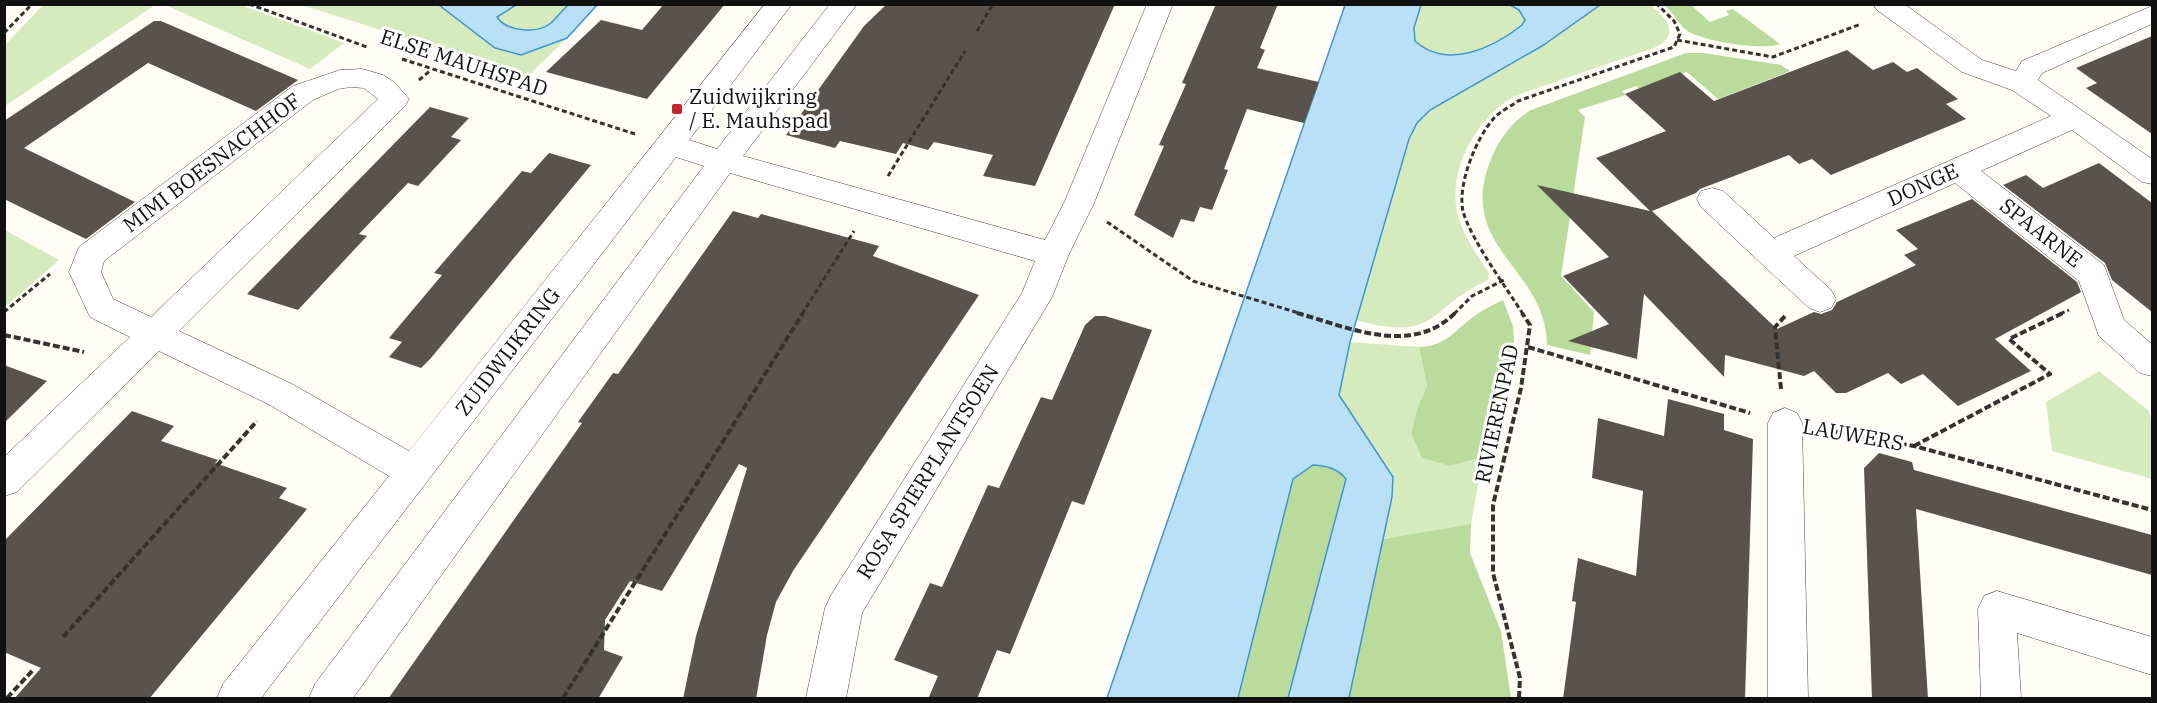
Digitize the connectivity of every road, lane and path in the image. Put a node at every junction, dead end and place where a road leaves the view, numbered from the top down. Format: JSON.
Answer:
{"nodes":[{"id":1,"x":32,"y":4,"type":"edge"},
{"id":2,"x":249,"y":4,"type":"edge"},
{"id":3,"x":779,"y":4,"type":"edge"},
{"id":4,"x":844,"y":4,"type":"edge"},
{"id":5,"x":993,"y":4,"type":"edge"},
{"id":6,"x":1160,"y":4,"type":"edge"},
{"id":7,"x":1657,"y":4,"type":"edge"},
{"id":8,"x":1891,"y":8,"type":"edge"},
{"id":9,"x":2152,"y":14,"type":"edge"},
{"id":10,"x":977,"y":31,"type":"dead end"},
{"id":11,"x":4,"y":33,"type":"edge"},
{"id":12,"x":1677,"y":40,"type":"junction"},
{"id":13,"x":375,"y":50,"type":"dead end"},
{"id":14,"x":965,"y":51,"type":"dead end"},
{"id":15,"x":397,"y":58,"type":"dead end"},
{"id":16,"x":2022,"y":83,"type":"junction"},
{"id":17,"x":2074,"y":117,"type":"junction"},
{"id":18,"x":670,"y":145,"type":"junction"},
{"id":19,"x":723,"y":162,"type":"junction"},
{"id":20,"x":1958,"y":169,"type":"junction"},
{"id":21,"x":2152,"y":174,"type":"edge"},
{"id":22,"x":1712,"y":199,"type":"dead end"},
{"id":23,"x":1079,"y":203,"type":"junction"},
{"id":24,"x":870,"y":204,"type":"junction"},
{"id":25,"x":1771,"y":253,"type":"junction"},
{"id":26,"x":1053,"y":254,"type":"junction"},
{"id":27,"x":90,"y":255,"type":"junction"},
{"id":28,"x":1504,"y":280,"type":"junction"},
{"id":29,"x":2100,"y":296,"type":"junction"},
{"id":30,"x":1820,"y":298,"type":"joint"},
{"id":31,"x":4,"y":312,"type":"edge"},
{"id":32,"x":4,"y":335,"type":"edge"},
{"id":33,"x":1528,"y":347,"type":"junction"},
{"id":34,"x":137,"y":351,"type":"junction"},
{"id":35,"x":2152,"y":363,"type":"edge"},
{"id":36,"x":282,"y":395,"type":"junction"},
{"id":37,"x":1785,"y":423,"type":"junction"},
{"id":38,"x":1914,"y":446,"type":"junction"},
{"id":39,"x":414,"y":472,"type":"junction"},
{"id":40,"x":4,"y":481,"type":"edge"},
{"id":41,"x":2152,"y":510,"type":"edge"},
{"id":42,"x":63,"y":637,"type":"dead end"},
{"id":43,"x":2152,"y":656,"type":"edge"},
{"id":44,"x":33,"y":670,"type":"dead end"},
{"id":45,"x":7,"y":699,"type":"edge"},
{"id":46,"x":237,"y":699,"type":"edge"},
{"id":47,"x":329,"y":699,"type":"edge"},
{"id":48,"x":563,"y":699,"type":"edge"},
{"id":49,"x":825,"y":699,"type":"edge"},
{"id":50,"x":1519,"y":699,"type":"edge"},
{"id":51,"x":1788,"y":699,"type":"edge"},
{"id":52,"x":2001,"y":699,"type":"edge"}],
"edges":[{"from":1,"to":11,"type":"path"},
{"from":2,"to":13,"type":"path","name":"ELSE MAUHSPAD"},
{"from":3,"to":18,"type":"street","name":"ZUIDWIJKRING"},
{"from":4,"to":19,"type":"street"},
{"from":5,"to":10,"type":"path"},
{"from":6,"to":23,"type":"street","name":"ROSA SPIERPLANTSOEN"},
{"from":7,"to":12,"type":"path"},
{"from":8,"to":12,"type":"path"},
{"from":8,"to":16,"type":"street"},
{"from":9,"to":16,"type":"street"},
{"from":12,"to":28,"type":"path","name":"RIVIERENPAD"},
{"from":14,"to":24,"type":"path"},
{"from":15,"to":18,"type":"path","name":"ELSE MAUHSPAD"},
{"from":16,"to":17,"type":"street"},
{"from":17,"to":20,"type":"street","name":"DONGE"},
{"from":17,"to":21,"type":"street"},
{"from":18,"to":19,"type":"street"},
{"from":18,"to":39,"type":"street","name":"ZUIDWIJKRING"},
{"from":19,"to":24,"type":"street"},
{"from":19,"to":47,"type":"street"},
{"from":20,"to":25,"type":"street","name":"DONGE"},
{"from":20,"to":29,"type":"street","name":"SPAARNE"},
{"from":22,"to":25,"type":"street"},
{"from":23,"to":26,"type":"street","name":"ROSA SPIERPLANTSOEN"},
{"from":23,"to":28,"type":"path"},
{"from":24,"to":26,"type":"street"},
{"from":24,"to":48,"type":"path"},
{"from":25,"to":30,"type":"street"},
{"from":26,"to":49,"type":"street","name":"ROSA SPIERPLANTSOEN"},
{"from":27,"to":31,"type":"path"},
{"from":27,"to":34,"type":"street"},
{"from":27,"to":34,"type":"street","name":"MIMI BOESNACHHOF"},
{"from":28,"to":33,"type":"path","name":"RIVIERENPAD"},
{"from":29,"to":35,"type":"street","name":"SPAARNE"},
{"from":29,"to":38,"type":"path"},
{"from":30,"to":37,"type":"path"},
{"from":32,"to":34,"type":"path"},
{"from":33,"to":37,"type":"path"},
{"from":33,"to":50,"type":"path","name":"RIVIERENPAD"},
{"from":34,"to":36,"type":"street"},
{"from":34,"to":40,"type":"street"},
{"from":36,"to":39,"type":"street"},
{"from":36,"to":42,"type":"path"},
{"from":37,"to":38,"type":"path","name":"LAUWERS"},
{"from":37,"to":51,"type":"street","name":"LAUWERS"},
{"from":38,"to":41,"type":"path","name":"LAUWERS"},
{"from":39,"to":46,"type":"street","name":"ZUIDWIJKRING"},
{"from":43,"to":52,"type":"street"},
{"from":44,"to":45,"type":"path"}]}
